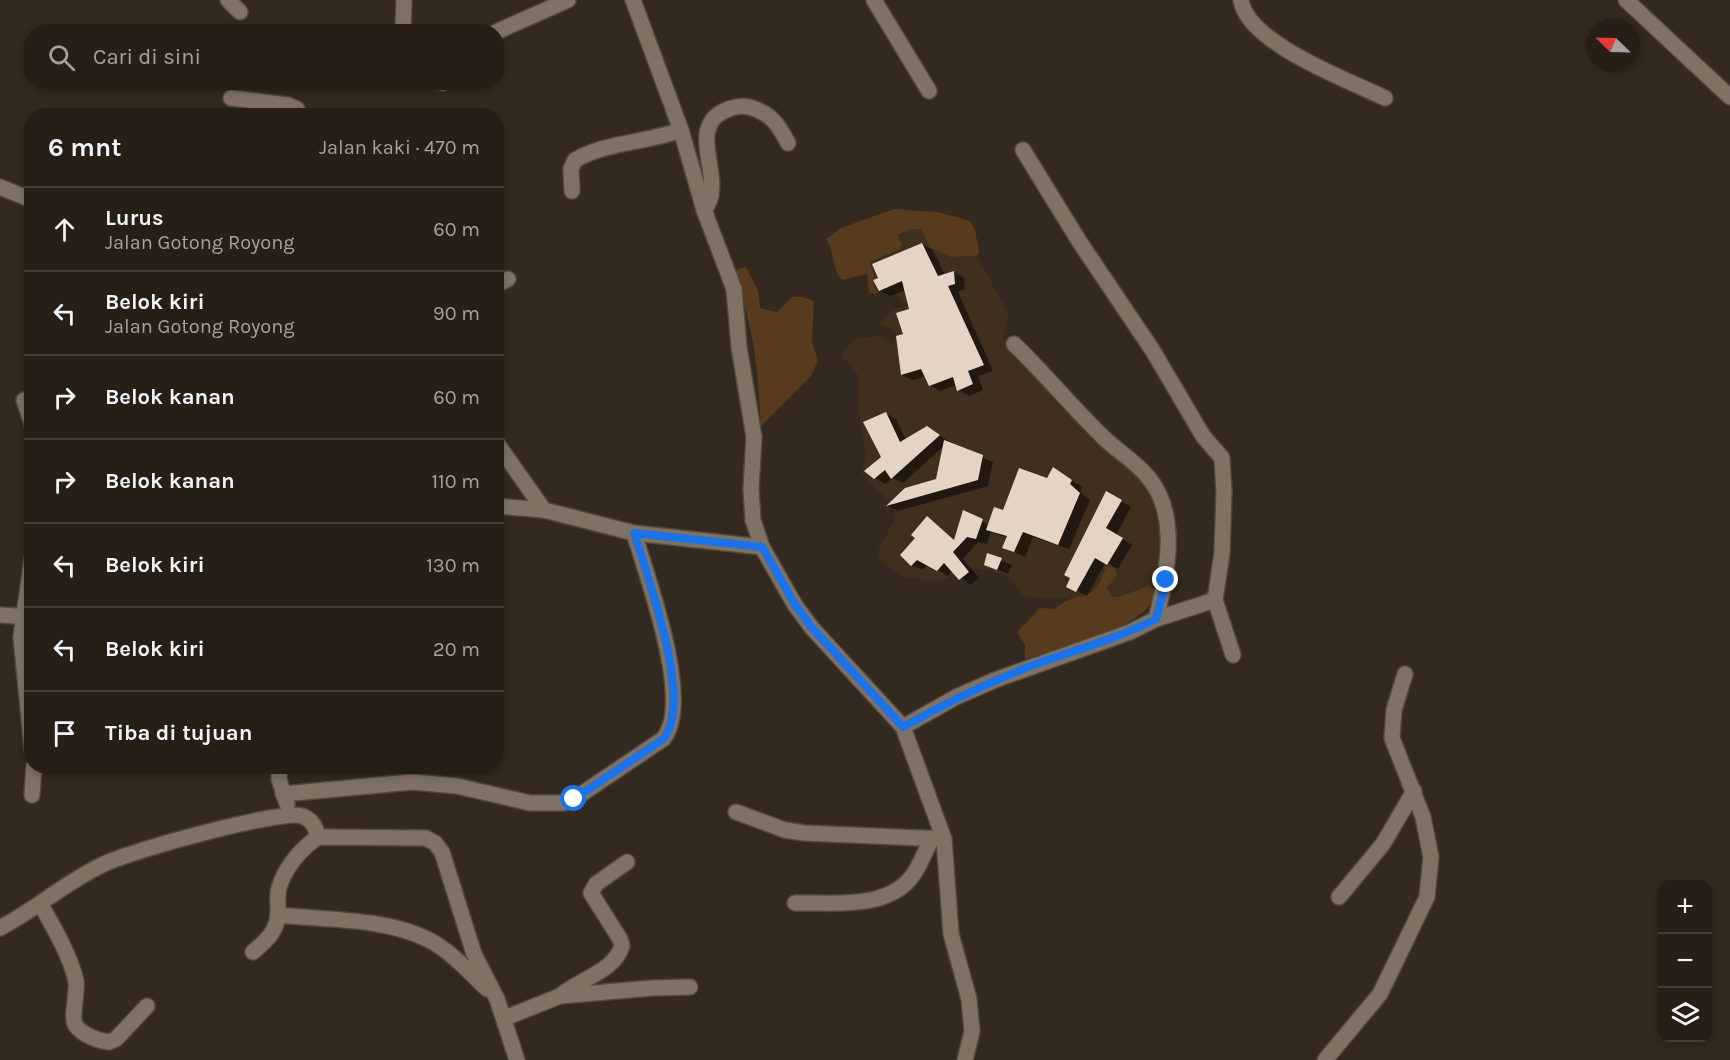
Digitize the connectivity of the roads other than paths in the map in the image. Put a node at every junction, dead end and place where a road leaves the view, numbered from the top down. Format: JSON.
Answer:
{"nodes":[{"id":1,"x":228,"y":0,"type":"edge"},
{"id":2,"x":404,"y":0,"type":"edge"},
{"id":3,"x":568,"y":0,"type":"edge"},
{"id":4,"x":633,"y":0,"type":"edge"},
{"id":5,"x":641,"y":0,"type":"edge"},
{"id":6,"x":874,"y":0,"type":"edge"},
{"id":7,"x":1240,"y":0,"type":"edge"},
{"id":8,"x":1626,"y":0,"type":"edge"},
{"id":9,"x":240,"y":12,"type":"dead end"},
{"id":10,"x":640,"y":19,"type":"junction"},
{"id":11,"x":404,"y":24,"type":"edge"},
{"id":12,"x":504,"y":28,"type":"edge"},
{"id":13,"x":929,"y":91,"type":"dead end"},
{"id":14,"x":1730,"y":97,"type":"edge"},
{"id":15,"x":231,"y":98,"type":"dead end"},
{"id":16,"x":1385,"y":99,"type":"dead end"},
{"id":17,"x":295,"y":108,"type":"edge"},
{"id":18,"x":681,"y":130,"type":"junction"},
{"id":19,"x":789,"y":143,"type":"dead end"},
{"id":20,"x":1023,"y":150,"type":"dead end"},
{"id":21,"x":0,"y":187,"type":"edge"},
{"id":22,"x":572,"y":191,"type":"dead end"},
{"id":23,"x":24,"y":197,"type":"edge"},
{"id":24,"x":704,"y":210,"type":"junction"},
{"id":25,"x":1014,"y":344,"type":"dead end"},
{"id":26,"x":504,"y":453,"type":"edge"},
{"id":27,"x":504,"y":507,"type":"edge"},
{"id":28,"x":544,"y":510,"type":"junction"},
{"id":29,"x":634,"y":533,"type":"junction"},
{"id":30,"x":762,"y":547,"type":"junction"},
{"id":31,"x":1215,"y":600,"type":"junction"},
{"id":32,"x":0,"y":615,"type":"edge"},
{"id":33,"x":24,"y":617,"type":"edge"},
{"id":34,"x":1156,"y":619,"type":"junction"},
{"id":35,"x":24,"y":646,"type":"edge"},
{"id":36,"x":1233,"y":655,"type":"dead end"},
{"id":37,"x":1405,"y":674,"type":"dead end"},
{"id":38,"x":24,"y":682,"type":"edge"},
{"id":39,"x":903,"y":727,"type":"junction"},
{"id":40,"x":33,"y":774,"type":"edge"},
{"id":41,"x":280,"y":774,"type":"edge"},
{"id":42,"x":1414,"y":790,"type":"junction"},
{"id":43,"x":283,"y":794,"type":"junction"},
{"id":44,"x":32,"y":795,"type":"dead end"},
{"id":45,"x":736,"y":812,"type":"dead end"},
{"id":46,"x":291,"y":815,"type":"junction"},
{"id":47,"x":318,"y":837,"type":"junction"},
{"id":48,"x":938,"y":839,"type":"junction"},
{"id":49,"x":627,"y":862,"type":"dead end"},
{"id":50,"x":1339,"y":897,"type":"dead end"},
{"id":51,"x":795,"y":903,"type":"dead end"},
{"id":52,"x":41,"y":904,"type":"junction"},
{"id":53,"x":278,"y":915,"type":"junction"},
{"id":54,"x":0,"y":928,"type":"edge"},
{"id":55,"x":253,"y":952,"type":"dead end"},
{"id":56,"x":690,"y":987,"type":"dead end"},
{"id":57,"x":560,"y":996,"type":"junction"},
{"id":58,"x":497,"y":999,"type":"junction"},
{"id":59,"x":147,"y":1006,"type":"dead end"},
{"id":60,"x":505,"y":1018,"type":"junction"},
{"id":61,"x":517,"y":1060,"type":"edge"},
{"id":62,"x":965,"y":1060,"type":"edge"},
{"id":63,"x":1325,"y":1060,"type":"edge"}],
"edges":[{"from":1,"to":9,"type":"street"},
{"from":2,"to":11,"type":"street"},
{"from":3,"to":12,"type":"street"},
{"from":4,"to":10,"type":"street"},
{"from":5,"to":10,"type":"street"},
{"from":6,"to":13,"type":"street"},
{"from":7,"to":16,"type":"street"},
{"from":8,"to":14,"type":"street"},
{"from":10,"to":18,"type":"street"},
{"from":15,"to":17,"type":"street"},
{"from":18,"to":22,"type":"street"},
{"from":18,"to":24,"type":"street"},
{"from":19,"to":24,"type":"street"},
{"from":20,"to":31,"type":"street"},
{"from":21,"to":23,"type":"street"},
{"from":24,"to":30,"type":"street"},
{"from":25,"to":34,"type":"street"},
{"from":26,"to":28,"type":"street"},
{"from":27,"to":28,"type":"street"},
{"from":28,"to":29,"type":"street"},
{"from":29,"to":30,"type":"street"},
{"from":29,"to":43,"type":"street"},
{"from":30,"to":39,"type":"street"},
{"from":31,"to":34,"type":"street"},
{"from":31,"to":36,"type":"street"},
{"from":32,"to":33,"type":"street"},
{"from":34,"to":39,"type":"street"},
{"from":35,"to":38,"type":"street"},
{"from":37,"to":42,"type":"street"},
{"from":39,"to":48,"type":"street"},
{"from":40,"to":44,"type":"street"},
{"from":41,"to":43,"type":"street"},
{"from":42,"to":50,"type":"street"},
{"from":42,"to":63,"type":"street"},
{"from":43,"to":46,"type":"street"},
{"from":45,"to":48,"type":"street"},
{"from":46,"to":47,"type":"street"},
{"from":46,"to":52,"type":"street"},
{"from":47,"to":53,"type":"street"},
{"from":47,"to":58,"type":"street"},
{"from":48,"to":51,"type":"street"},
{"from":48,"to":62,"type":"street"},
{"from":49,"to":57,"type":"street"},
{"from":52,"to":54,"type":"street"},
{"from":52,"to":59,"type":"street"},
{"from":53,"to":55,"type":"street"},
{"from":53,"to":58,"type":"street"},
{"from":56,"to":57,"type":"street"},
{"from":57,"to":60,"type":"street"},
{"from":58,"to":60,"type":"street"},
{"from":60,"to":61,"type":"street"}]}
